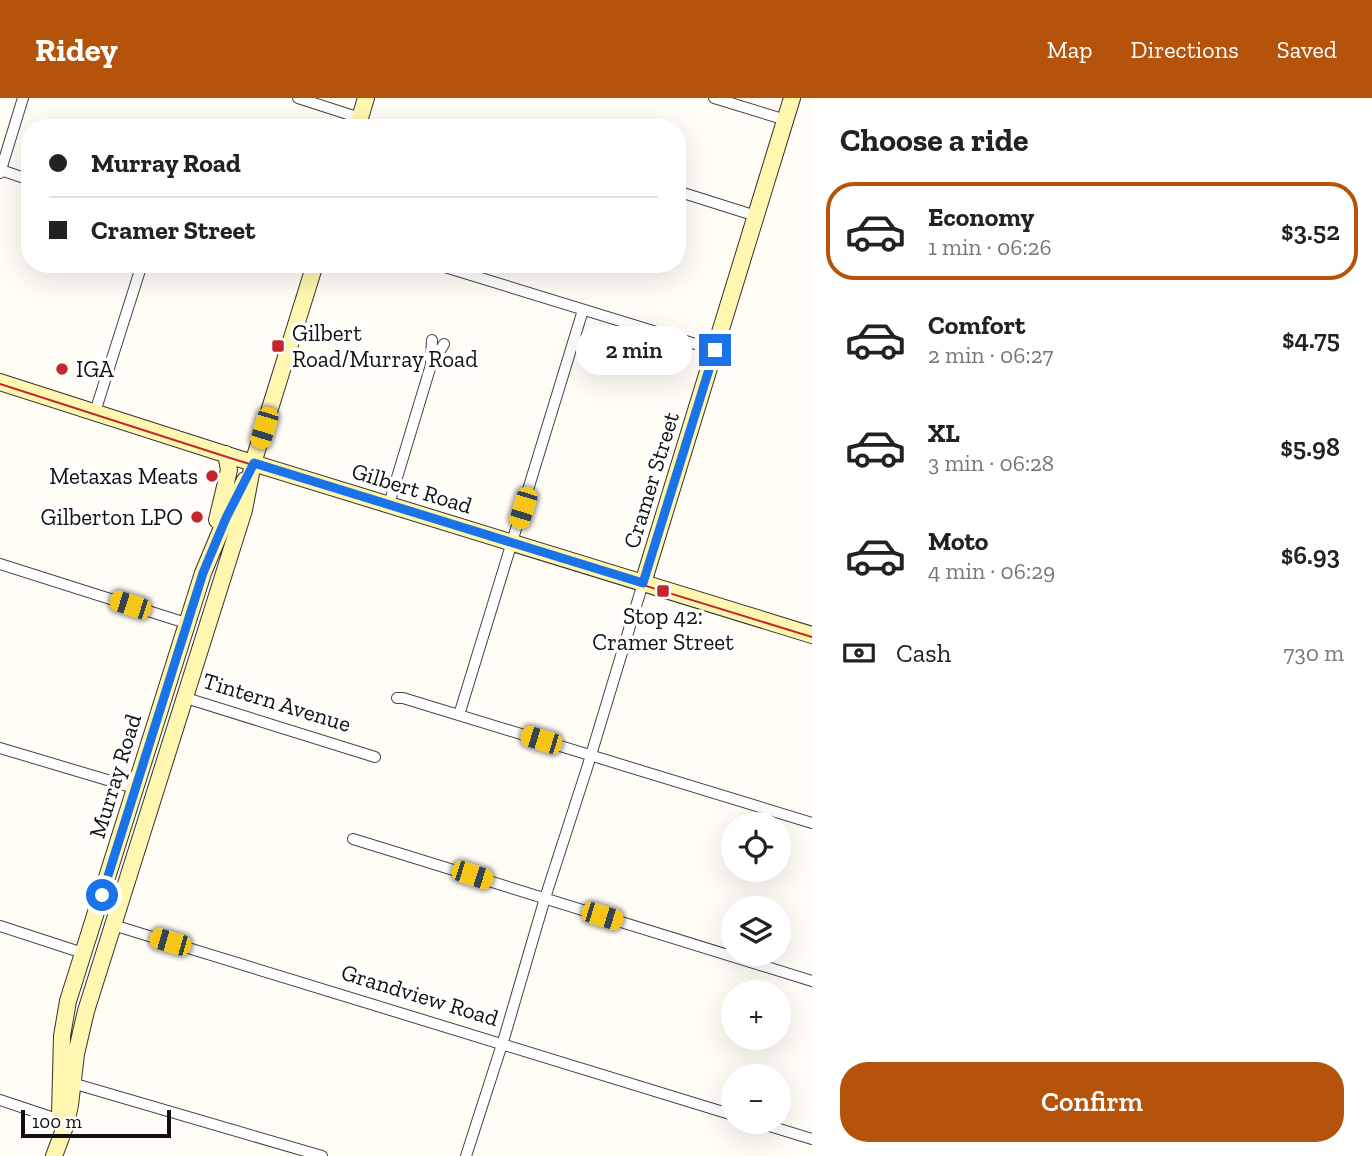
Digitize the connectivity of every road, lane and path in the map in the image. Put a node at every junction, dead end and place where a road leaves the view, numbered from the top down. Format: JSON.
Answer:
{"nodes":[{"id":1,"x":23,"y":98,"type":"edge"},
{"id":2,"x":298,"y":98,"type":"edge"},
{"id":3,"x":366,"y":98,"type":"edge"},
{"id":4,"x":714,"y":98,"type":"edge"},
{"id":5,"x":792,"y":98,"type":"edge"},
{"id":6,"x":348,"y":119,"type":"edge"},
{"id":7,"x":359,"y":119,"type":"edge"},
{"id":8,"x":786,"y":120,"type":"junction"},
{"id":9,"x":0,"y":172,"type":"edge"},
{"id":10,"x":21,"y":178,"type":"edge"},
{"id":11,"x":686,"y":194,"type":"edge"},
{"id":12,"x":756,"y":216,"type":"junction"},
{"id":13,"x":139,"y":273,"type":"edge"},
{"id":14,"x":307,"y":273,"type":"edge"},
{"id":15,"x":464,"y":273,"type":"edge"},
{"id":16,"x":583,"y":310,"type":"junction"},
{"id":17,"x":432,"y":340,"type":"dead end"},
{"id":18,"x":444,"y":344,"type":"dead end"},
{"id":19,"x":715,"y":350,"type":"junction"},
{"id":20,"x":431,"y":365,"type":"junction"},
{"id":21,"x":0,"y":382,"type":"edge"},
{"id":22,"x":95,"y":412,"type":"junction"},
{"id":23,"x":226,"y":454,"type":"junction"},
{"id":24,"x":253,"y":465,"type":"junction"},
{"id":25,"x":389,"y":504,"type":"junction"},
{"id":26,"x":512,"y":542,"type":"junction"},
{"id":27,"x":0,"y":564,"type":"edge"},
{"id":28,"x":203,"y":573,"type":"junction"},
{"id":29,"x":643,"y":583,"type":"junction"},
{"id":30,"x":186,"y":623,"type":"junction"},
{"id":31,"x":206,"y":630,"type":"junction"},
{"id":32,"x":812,"y":635,"type":"edge"},
{"id":33,"x":165,"y":691,"type":"junction"},
{"id":34,"x":186,"y":698,"type":"junction"},
{"id":35,"x":397,"y":698,"type":"dead end"},
{"id":36,"x":459,"y":715,"type":"junction"},
{"id":37,"x":0,"y":748,"type":"edge"},
{"id":38,"x":591,"y":755,"type":"junction"},
{"id":39,"x":375,"y":757,"type":"dead end"},
{"id":40,"x":134,"y":788,"type":"junction"},
{"id":41,"x":155,"y":795,"type":"junction"},
{"id":42,"x":812,"y":823,"type":"edge"},
{"id":43,"x":353,"y":839,"type":"dead end"},
{"id":44,"x":545,"y":898,"type":"junction"},
{"id":45,"x":94,"y":919,"type":"junction"},
{"id":46,"x":113,"y":925,"type":"junction"},
{"id":47,"x":0,"y":926,"type":"edge"},
{"id":48,"x":83,"y":953,"type":"junction"},
{"id":49,"x":102,"y":959,"type":"junction"},
{"id":50,"x":812,"y":981,"type":"edge"},
{"id":51,"x":502,"y":1045,"type":"junction"},
{"id":52,"x":72,"y":1083,"type":"junction"},
{"id":53,"x":0,"y":1100,"type":"edge"},
{"id":54,"x":721,"y":1111,"type":"edge"},
{"id":55,"x":60,"y":1119,"type":"junction"},
{"id":56,"x":791,"y":1133,"type":"edge"},
{"id":57,"x":812,"y":1139,"type":"edge"},
{"id":58,"x":55,"y":1153,"type":"edge"},
{"id":59,"x":322,"y":1156,"type":"edge"},
{"id":60,"x":466,"y":1156,"type":"edge"}],
"edges":[{"from":1,"to":9,"type":"street"},
{"from":2,"to":6,"type":"street"},
{"from":3,"to":7,"type":"main road"},
{"from":4,"to":8,"type":"street"},
{"from":5,"to":8,"type":"main road","name":"Cramer Street"},
{"from":8,"to":12,"type":"main road","name":"Cramer Street"},
{"from":9,"to":10,"type":"street"},
{"from":11,"to":12,"type":"street"},
{"from":12,"to":19,"type":"main road","name":"Cramer Street"},
{"from":13,"to":22,"type":"street"},
{"from":14,"to":24,"type":"main road","name":"Murray Road"},
{"from":15,"to":16,"type":"street"},
{"from":16,"to":19,"type":"street"},
{"from":16,"to":26,"type":"street"},
{"from":17,"to":20,"type":"street"},
{"from":18,"to":20,"type":"street"},
{"from":19,"to":29,"type":"main road","name":"Cramer Street"},
{"from":20,"to":25,"type":"street"},
{"from":21,"to":22,"type":"main road","name":"Gilbert Road"},
{"from":22,"to":23,"type":"main road","name":"Gilbert Road"},
{"from":23,"to":24,"type":"main road","name":"Gilbert Road"},
{"from":23,"to":28,"type":"main road"},
{"from":24,"to":25,"type":"main road","name":"Gilbert Road"},
{"from":24,"to":28,"type":"main road","name":"Murray Road"},
{"from":24,"to":31,"type":"main road","name":"Murray Road"},
{"from":25,"to":26,"type":"main road","name":"Gilbert Road"},
{"from":26,"to":29,"type":"main road","name":"Gilbert Road"},
{"from":26,"to":36,"type":"street"},
{"from":27,"to":30,"type":"street"},
{"from":28,"to":30,"type":"main road","name":"Murray Road"},
{"from":29,"to":32,"type":"main road","name":"Gilbert Road"},
{"from":29,"to":38,"type":"street","name":"Cramer Street"},
{"from":30,"to":31,"type":"main road"},
{"from":30,"to":33,"type":"main road","name":"Murray Road"},
{"from":31,"to":34,"type":"main road","name":"Murray Road"},
{"from":33,"to":34,"type":"main road","name":"Tintern Avenue"},
{"from":33,"to":40,"type":"main road","name":"Murray Road"},
{"from":34,"to":39,"type":"street","name":"Tintern Avenue"},
{"from":34,"to":41,"type":"main road","name":"Murray Road"},
{"from":35,"to":36,"type":"street"},
{"from":36,"to":38,"type":"street"},
{"from":37,"to":40,"type":"street"},
{"from":38,"to":42,"type":"street"},
{"from":38,"to":44,"type":"street","name":"Cramer Street"},
{"from":40,"to":41,"type":"main road"},
{"from":40,"to":45,"type":"main road","name":"Murray Road"},
{"from":41,"to":46,"type":"main road","name":"Murray Road"},
{"from":43,"to":44,"type":"street"},
{"from":44,"to":50,"type":"street"},
{"from":44,"to":51,"type":"street","name":"Cramer Street"},
{"from":45,"to":46,"type":"main road","name":"Grandview Road"},
{"from":45,"to":48,"type":"main road","name":"Murray Road"},
{"from":46,"to":49,"type":"main road","name":"Murray Road"},
{"from":46,"to":51,"type":"street","name":"Grandview Road"},
{"from":47,"to":48,"type":"street"},
{"from":48,"to":49,"type":"main road"},
{"from":48,"to":55,"type":"main road","name":"Murray Road"},
{"from":49,"to":52,"type":"main road","name":"Murray Road"},
{"from":51,"to":54,"type":"street","name":"Grandview Road"},
{"from":51,"to":60,"type":"street","name":"Cramer Street"},
{"from":52,"to":58,"type":"main road","name":"Murray Road"},
{"from":52,"to":59,"type":"street"},
{"from":53,"to":55,"type":"street"},
{"from":55,"to":58,"type":"main road","name":"Murray Road"},
{"from":56,"to":57,"type":"street"}]}
